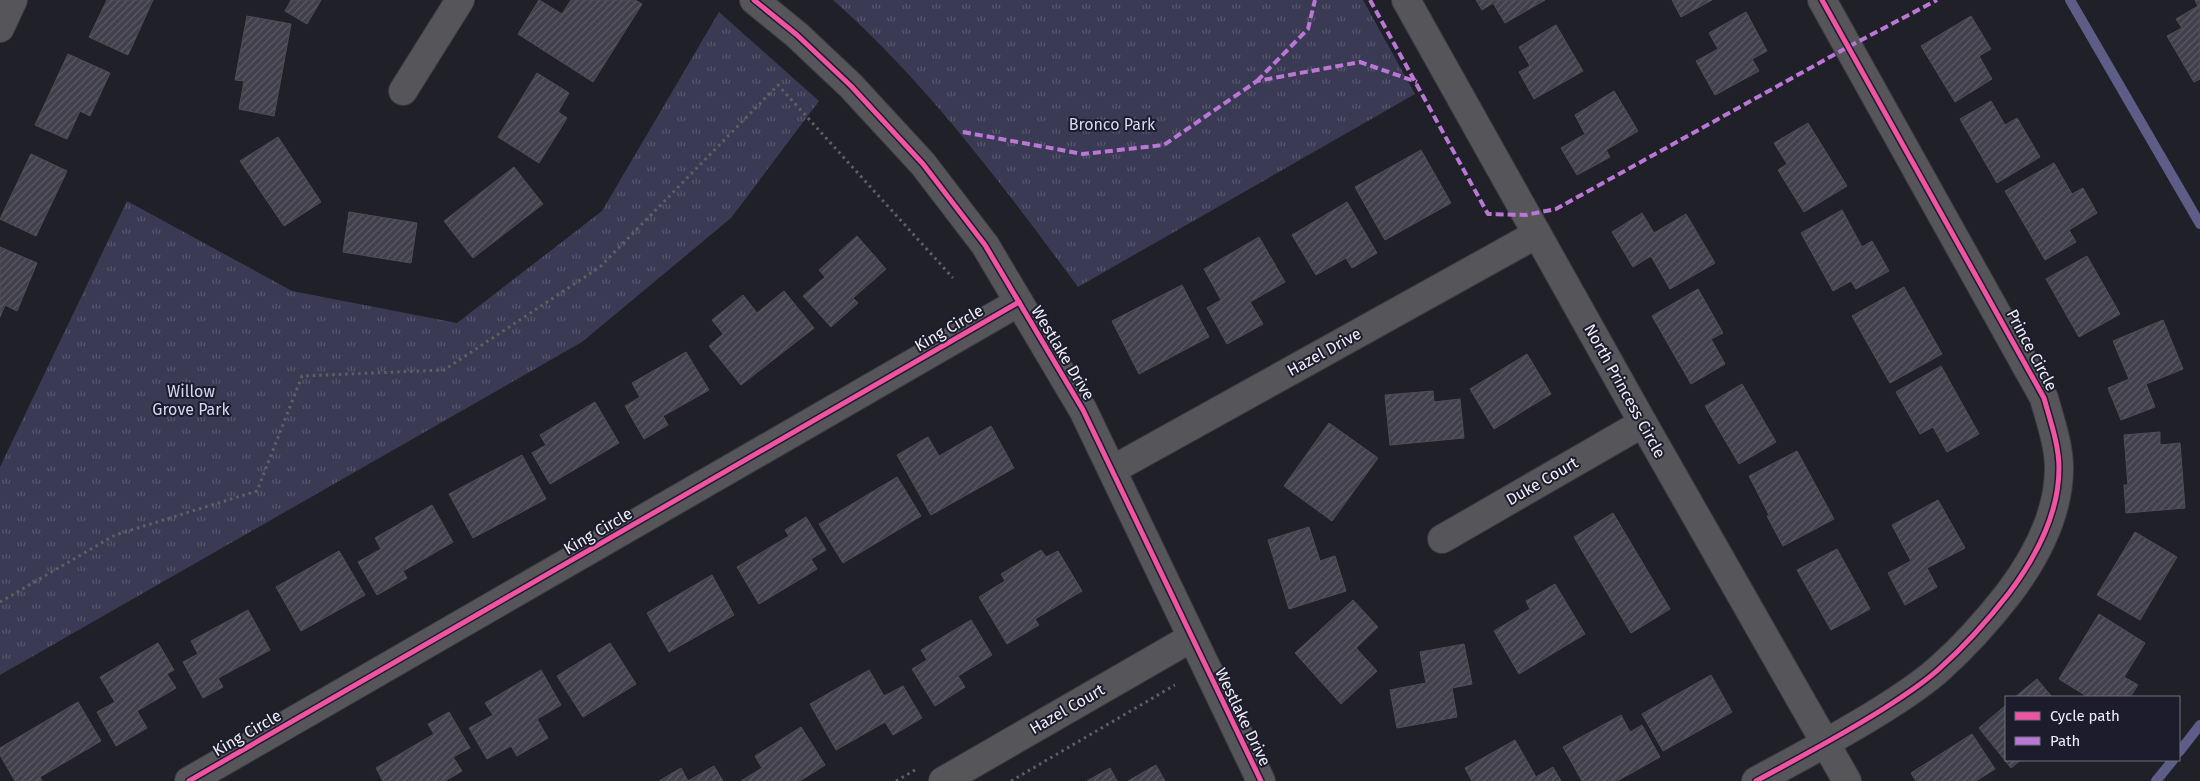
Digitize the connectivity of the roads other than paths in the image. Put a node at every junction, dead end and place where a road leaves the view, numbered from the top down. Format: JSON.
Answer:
{"nodes":[{"id":1,"x":13,"y":0,"type":"edge"},
{"id":2,"x":460,"y":0,"type":"edge"},
{"id":3,"x":754,"y":0,"type":"edge"},
{"id":4,"x":1406,"y":0,"type":"edge"},
{"id":5,"x":1822,"y":0,"type":"edge"},
{"id":6,"x":0,"y":28,"type":"edge"},
{"id":7,"x":403,"y":91,"type":"dead end"},
{"id":8,"x":1536,"y":234,"type":"junction"},
{"id":9,"x":1018,"y":302,"type":"junction"},
{"id":10,"x":1643,"y":423,"type":"junction"},
{"id":11,"x":1112,"y":470,"type":"junction"},
{"id":12,"x":1442,"y":539,"type":"dead end"},
{"id":13,"x":1191,"y":638,"type":"junction"},
{"id":14,"x":1825,"y":743,"type":"junction"},
{"id":15,"x":189,"y":781,"type":"edge"},
{"id":16,"x":943,"y":781,"type":"edge"},
{"id":17,"x":1261,"y":781,"type":"edge"},
{"id":18,"x":1756,"y":781,"type":"edge"},
{"id":19,"x":1847,"y":781,"type":"edge"}],
"edges":[{"from":1,"to":6,"type":"street"},
{"from":2,"to":7,"type":"street"},
{"from":3,"to":9,"type":"street","name":"Westlake Drive"},
{"from":4,"to":8,"type":"street","name":"North Princess Circle"},
{"from":5,"to":14,"type":"street","name":"Prince Circle"},
{"from":8,"to":10,"type":"street","name":"North Princess Circle"},
{"from":8,"to":11,"type":"street","name":"Hazel Drive"},
{"from":9,"to":11,"type":"street","name":"Westlake Drive"},
{"from":9,"to":15,"type":"street","name":"King Circle"},
{"from":10,"to":12,"type":"street","name":"Duke Court"},
{"from":10,"to":14,"type":"street","name":"North Princess Circle"},
{"from":11,"to":13,"type":"street","name":"Westlake Drive"},
{"from":13,"to":16,"type":"street","name":"Hazel Court"},
{"from":13,"to":17,"type":"street","name":"Westlake Drive"},
{"from":14,"to":18,"type":"street","name":"Prince Circle"},
{"from":14,"to":19,"type":"street","name":"North Princess Circle"}]}
